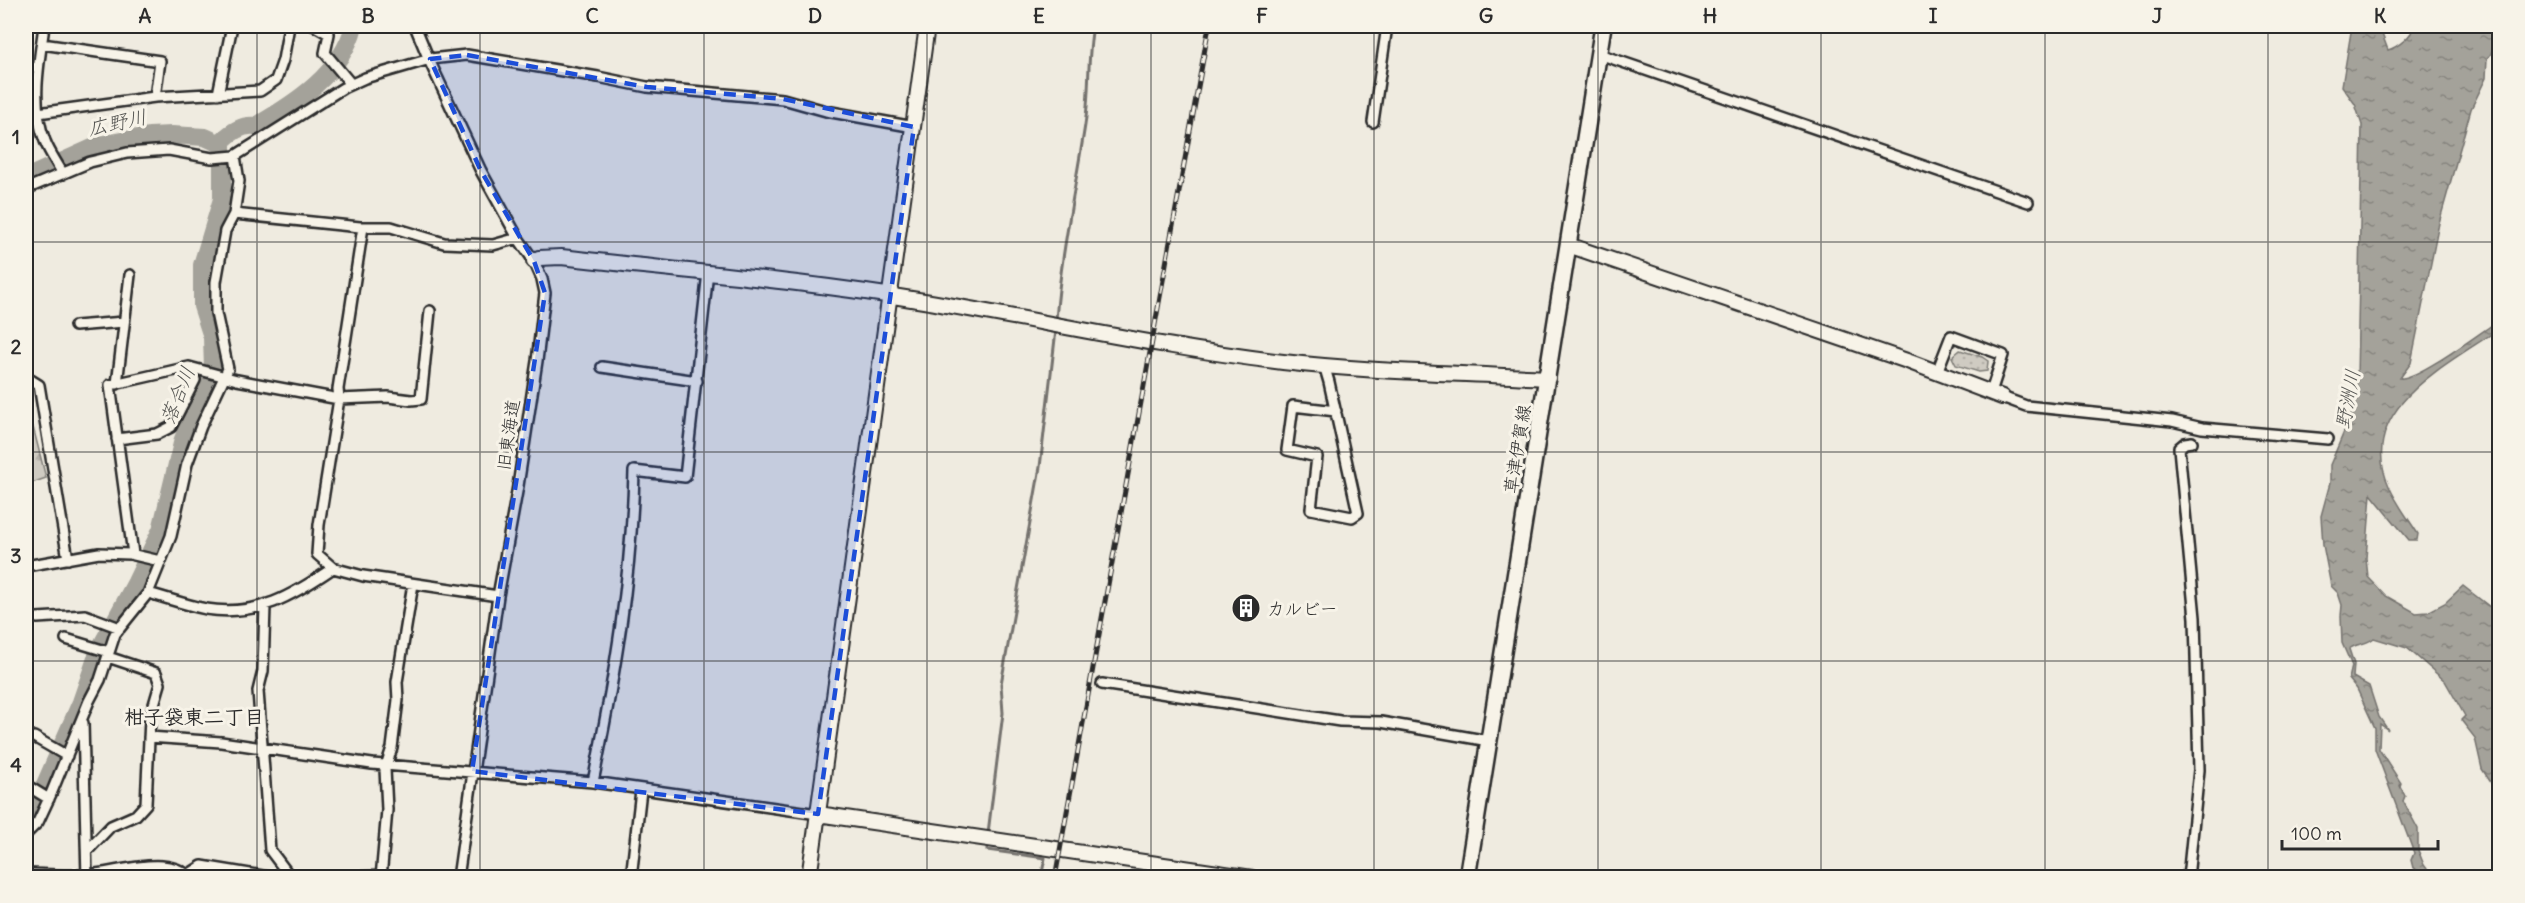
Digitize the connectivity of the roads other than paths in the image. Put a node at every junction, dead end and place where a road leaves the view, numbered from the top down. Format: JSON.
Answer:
{"nodes":[{"id":1,"x":44,"y":26,"type":"edge"},
{"id":2,"x":232,"y":26,"type":"edge"},
{"id":3,"x":289,"y":26,"type":"edge"},
{"id":4,"x":315,"y":26,"type":"edge"},
{"id":5,"x":415,"y":26,"type":"edge"},
{"id":6,"x":927,"y":26,"type":"edge"},
{"id":7,"x":1387,"y":26,"type":"edge"},
{"id":8,"x":1603,"y":26,"type":"edge"},
{"id":9,"x":331,"y":30,"type":"edge"},
{"id":10,"x":42,"y":44,"type":"junction"},
{"id":11,"x":1599,"y":54,"type":"junction"},
{"id":12,"x":430,"y":60,"type":"junction"},
{"id":13,"x":26,"y":66,"type":"edge"},
{"id":14,"x":38,"y":69,"type":"junction"},
{"id":15,"x":351,"y":84,"type":"junction"},
{"id":16,"x":218,"y":94,"type":"junction"},
{"id":17,"x":155,"y":97,"type":"junction"},
{"id":18,"x":38,"y":113,"type":"junction"},
{"id":19,"x":1373,"y":122,"type":"dead end"},
{"id":20,"x":914,"y":128,"type":"junction"},
{"id":21,"x":235,"y":156,"type":"junction"},
{"id":22,"x":63,"y":174,"type":"junction"},
{"id":23,"x":26,"y":189,"type":"edge"},
{"id":24,"x":2028,"y":202,"type":"dead end"},
{"id":25,"x":234,"y":214,"type":"junction"},
{"id":26,"x":363,"y":227,"type":"junction"},
{"id":27,"x":518,"y":238,"type":"junction"},
{"id":28,"x":1569,"y":245,"type":"junction"},
{"id":29,"x":534,"y":261,"type":"junction"},
{"id":30,"x":708,"y":272,"type":"junction"},
{"id":31,"x":130,"y":275,"type":"dead end"},
{"id":32,"x":889,"y":295,"type":"junction"},
{"id":33,"x":430,"y":311,"type":"dead end"},
{"id":34,"x":124,"y":322,"type":"junction"},
{"id":35,"x":75,"y":326,"type":"dead end"},
{"id":36,"x":1324,"y":365,"type":"junction"},
{"id":37,"x":189,"y":367,"type":"junction"},
{"id":38,"x":602,"y":368,"type":"dead end"},
{"id":39,"x":1937,"y":372,"type":"junction"},
{"id":40,"x":225,"y":376,"type":"junction"},
{"id":41,"x":26,"y":377,"type":"edge"},
{"id":42,"x":1548,"y":378,"type":"junction"},
{"id":43,"x":697,"y":381,"type":"junction"},
{"id":44,"x":117,"y":384,"type":"junction"},
{"id":45,"x":1997,"y":394,"type":"junction"},
{"id":46,"x":339,"y":399,"type":"junction"},
{"id":47,"x":1335,"y":411,"type":"junction"},
{"id":48,"x":117,"y":439,"type":"junction"},
{"id":49,"x":2328,"y":439,"type":"dead end"},
{"id":50,"x":2192,"y":442,"type":"dead end"},
{"id":51,"x":133,"y":554,"type":"junction"},
{"id":52,"x":68,"y":559,"type":"junction"},
{"id":53,"x":160,"y":561,"type":"junction"},
{"id":54,"x":26,"y":566,"type":"edge"},
{"id":55,"x":333,"y":568,"type":"junction"},
{"id":56,"x":413,"y":584,"type":"junction"},
{"id":57,"x":148,"y":593,"type":"junction"},
{"id":58,"x":498,"y":596,"type":"junction"},
{"id":59,"x":265,"y":606,"type":"junction"},
{"id":60,"x":37,"y":618,"type":"dead end"},
{"id":61,"x":114,"y":626,"type":"junction"},
{"id":62,"x":66,"y":639,"type":"dead end"},
{"id":63,"x":104,"y":651,"type":"junction"},
{"id":64,"x":1102,"y":684,"type":"dead end"},
{"id":65,"x":82,"y":718,"type":"junction"},
{"id":66,"x":34,"y":737,"type":"dead end"},
{"id":67,"x":149,"y":737,"type":"junction"},
{"id":68,"x":1489,"y":741,"type":"junction"},
{"id":69,"x":261,"y":748,"type":"junction"},
{"id":70,"x":62,"y":753,"type":"junction"},
{"id":71,"x":386,"y":765,"type":"junction"},
{"id":72,"x":472,"y":771,"type":"junction"},
{"id":73,"x":593,"y":782,"type":"junction"},
{"id":74,"x":26,"y":785,"type":"edge"},
{"id":75,"x":641,"y":790,"type":"junction"},
{"id":76,"x":44,"y":796,"type":"junction"},
{"id":77,"x":818,"y":814,"type":"junction"},
{"id":78,"x":26,"y":834,"type":"edge"},
{"id":79,"x":87,"y":851,"type":"junction"},
{"id":80,"x":138,"y":867,"type":"junction"},
{"id":81,"x":26,"y":874,"type":"edge"},
{"id":82,"x":87,"y":876,"type":"edge"},
{"id":83,"x":189,"y":876,"type":"edge"},
{"id":84,"x":381,"y":877,"type":"edge"},
{"id":85,"x":138,"y":878,"type":"edge"},
{"id":86,"x":275,"y":878,"type":"edge"},
{"id":87,"x":291,"y":878,"type":"edge"},
{"id":88,"x":332,"y":878,"type":"edge"},
{"id":89,"x":458,"y":878,"type":"edge"},
{"id":90,"x":631,"y":878,"type":"edge"},
{"id":91,"x":809,"y":878,"type":"edge"},
{"id":92,"x":1252,"y":878,"type":"edge"},
{"id":93,"x":1467,"y":878,"type":"edge"},
{"id":94,"x":2188,"y":878,"type":"edge"}],
"edges":[{"from":1,"to":10,"type":"street"},
{"from":2,"to":16,"type":"street"},
{"from":3,"to":16,"type":"street"},
{"from":4,"to":9,"type":"street"},
{"from":5,"to":12,"type":"street","name":"旧東海道"},
{"from":6,"to":20,"type":"street"},
{"from":7,"to":19,"type":"street"},
{"from":8,"to":11,"type":"main road","name":"草津伊賀線"},
{"from":9,"to":15,"type":"street"},
{"from":10,"to":14,"type":"street"},
{"from":10,"to":17,"type":"street"},
{"from":11,"to":24,"type":"street"},
{"from":11,"to":28,"type":"main road","name":"草津伊賀線"},
{"from":12,"to":15,"type":"street"},
{"from":12,"to":20,"type":"street"},
{"from":12,"to":27,"type":"street","name":"旧東海道"},
{"from":13,"to":14,"type":"street"},
{"from":14,"to":18,"type":"street"},
{"from":15,"to":21,"type":"street"},
{"from":16,"to":17,"type":"street"},
{"from":17,"to":18,"type":"street"},
{"from":18,"to":22,"type":"street"},
{"from":20,"to":32,"type":"street"},
{"from":21,"to":22,"type":"street"},
{"from":21,"to":25,"type":"street"},
{"from":22,"to":23,"type":"street"},
{"from":25,"to":26,"type":"street"},
{"from":25,"to":40,"type":"street"},
{"from":26,"to":27,"type":"street"},
{"from":26,"to":46,"type":"street"},
{"from":27,"to":29,"type":"street","name":"旧東海道"},
{"from":28,"to":39,"type":"street"},
{"from":28,"to":42,"type":"main road","name":"草津伊賀線"},
{"from":29,"to":30,"type":"street"},
{"from":29,"to":58,"type":"street","name":"旧東海道"},
{"from":30,"to":32,"type":"street"},
{"from":30,"to":43,"type":"street"},
{"from":31,"to":34,"type":"street"},
{"from":32,"to":36,"type":"street"},
{"from":32,"to":77,"type":"street"},
{"from":33,"to":46,"type":"street"},
{"from":34,"to":35,"type":"street"},
{"from":34,"to":44,"type":"street"},
{"from":36,"to":42,"type":"street"},
{"from":36,"to":47,"type":"street"},
{"from":37,"to":40,"type":"street"},
{"from":37,"to":44,"type":"street"},
{"from":37,"to":48,"type":"street"},
{"from":38,"to":43,"type":"street"},
{"from":39,"to":45,"type":"street"},
{"from":39,"to":45,"type":"street"},
{"from":40,"to":46,"type":"street"},
{"from":40,"to":53,"type":"street"},
{"from":41,"to":52,"type":"street"},
{"from":42,"to":68,"type":"main road","name":"草津伊賀線"},
{"from":43,"to":73,"type":"street"},
{"from":44,"to":48,"type":"street"},
{"from":45,"to":49,"type":"street"},
{"from":46,"to":55,"type":"street"},
{"from":47,"to":47,"type":"street"},
{"from":48,"to":51,"type":"street"},
{"from":50,"to":94,"type":"street"},
{"from":51,"to":52,"type":"street"},
{"from":51,"to":53,"type":"street"},
{"from":52,"to":54,"type":"street"},
{"from":53,"to":57,"type":"street"},
{"from":55,"to":56,"type":"street"},
{"from":55,"to":59,"type":"street"},
{"from":56,"to":58,"type":"street"},
{"from":56,"to":71,"type":"street"},
{"from":57,"to":59,"type":"street"},
{"from":57,"to":61,"type":"street"},
{"from":58,"to":72,"type":"street","name":"旧東海道"},
{"from":59,"to":69,"type":"street"},
{"from":60,"to":61,"type":"street"},
{"from":61,"to":63,"type":"street"},
{"from":62,"to":63,"type":"street"},
{"from":63,"to":65,"type":"street"},
{"from":63,"to":67,"type":"street"},
{"from":64,"to":68,"type":"street"},
{"from":65,"to":70,"type":"street"},
{"from":65,"to":79,"type":"street"},
{"from":66,"to":70,"type":"street"},
{"from":67,"to":69,"type":"street"},
{"from":67,"to":79,"type":"street"},
{"from":68,"to":93,"type":"main road","name":"草津伊賀線"},
{"from":69,"to":71,"type":"street"},
{"from":69,"to":87,"type":"street"},
{"from":70,"to":76,"type":"street"},
{"from":71,"to":72,"type":"street"},
{"from":71,"to":84,"type":"street"},
{"from":72,"to":73,"type":"street"},
{"from":72,"to":89,"type":"street","name":"旧東海道"},
{"from":73,"to":75,"type":"street"},
{"from":74,"to":76,"type":"street"},
{"from":75,"to":77,"type":"street"},
{"from":75,"to":90,"type":"street"},
{"from":76,"to":78,"type":"street"},
{"from":77,"to":91,"type":"street"},
{"from":77,"to":92,"type":"street"},
{"from":79,"to":82,"type":"street"},
{"from":80,"to":82,"type":"street"},
{"from":80,"to":83,"type":"street"},
{"from":80,"to":85,"type":"street"},
{"from":81,"to":82,"type":"street"},
{"from":83,"to":86,"type":"street"},
{"from":84,"to":88,"type":"street"}]}
